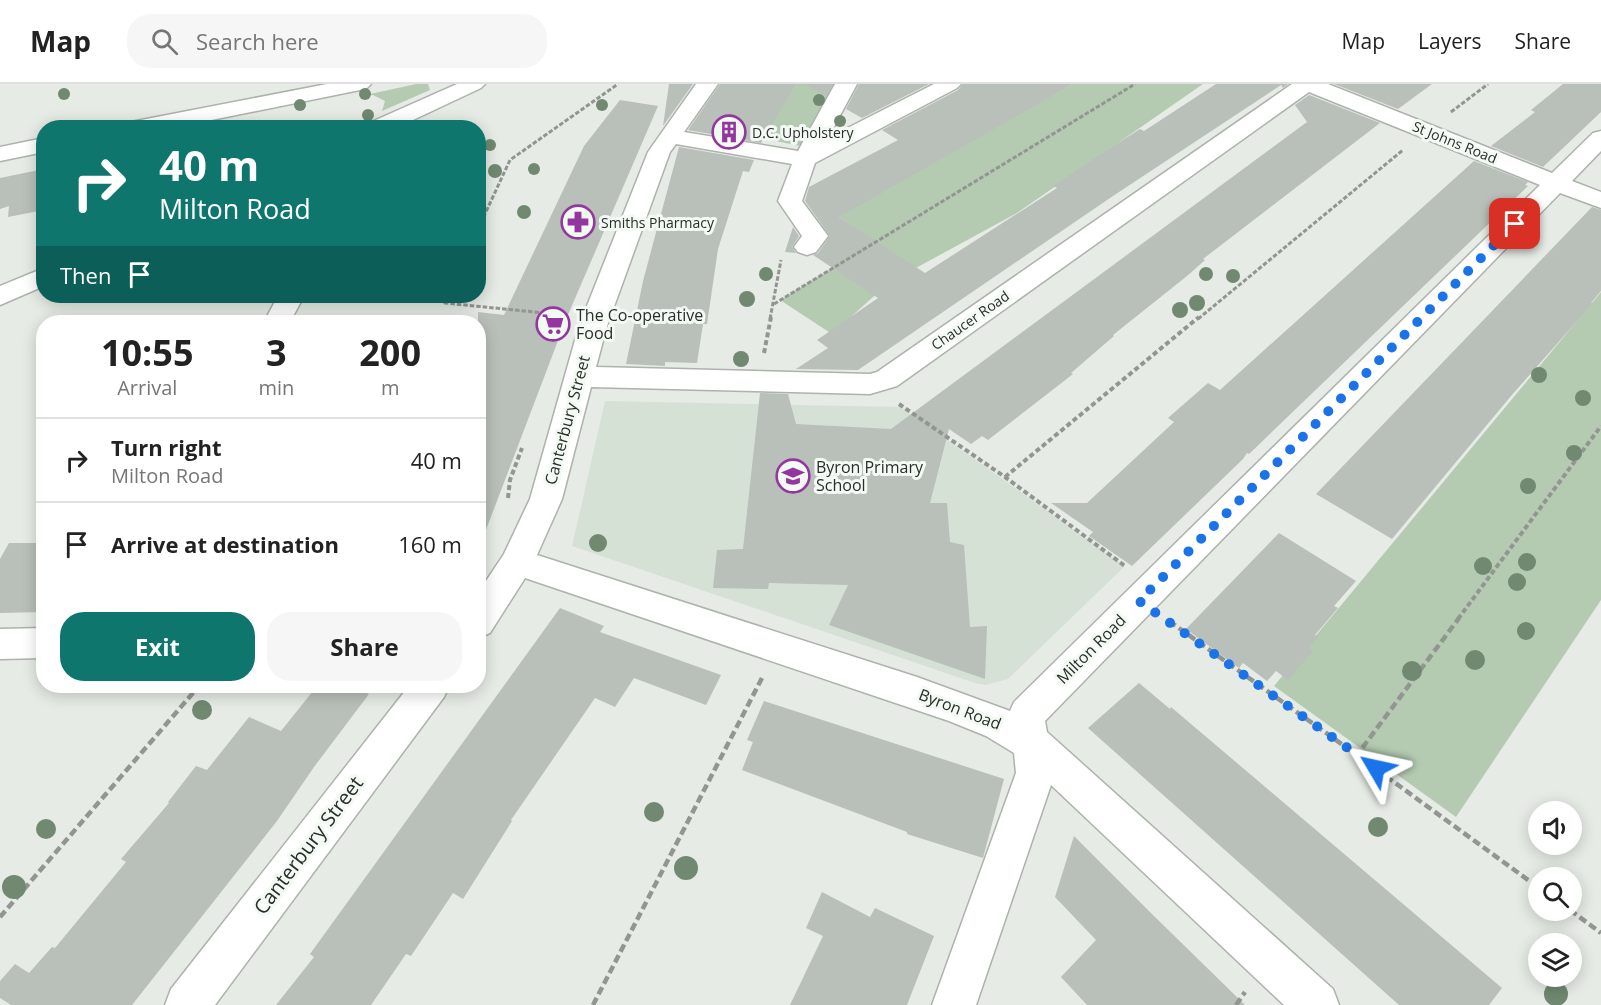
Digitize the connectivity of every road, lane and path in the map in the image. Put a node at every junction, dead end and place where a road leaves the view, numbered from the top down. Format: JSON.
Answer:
{"nodes":[{"id":1,"x":360,"y":84,"type":"edge"},
{"id":2,"x":474,"y":84,"type":"edge"},
{"id":3,"x":618,"y":84,"type":"edge"},
{"id":4,"x":707,"y":84,"type":"edge"},
{"id":5,"x":846,"y":84,"type":"edge"},
{"id":6,"x":950,"y":84,"type":"edge"},
{"id":7,"x":1135,"y":84,"type":"edge"},
{"id":8,"x":1307,"y":84,"type":"edge"},
{"id":9,"x":1488,"y":84,"type":"edge"},
{"id":10,"x":177,"y":120,"type":"edge"},
{"id":11,"x":394,"y":120,"type":"edge"},
{"id":12,"x":1426,"y":131,"type":"junction"},
{"id":13,"x":669,"y":136,"type":"junction"},
{"id":14,"x":1601,"y":138,"type":"edge"},
{"id":15,"x":36,"y":147,"type":"edge"},
{"id":16,"x":0,"y":154,"type":"edge"},
{"id":17,"x":805,"y":159,"type":"junction"},
{"id":18,"x":1556,"y":182,"type":"junction"},
{"id":19,"x":1601,"y":201,"type":"edge"},
{"id":20,"x":486,"y":212,"type":"edge"},
{"id":21,"x":807,"y":247,"type":"dead end"},
{"id":22,"x":781,"y":258,"type":"dead end"},
{"id":23,"x":36,"y":280,"type":"edge"},
{"id":24,"x":0,"y":296,"type":"edge"},
{"id":25,"x":445,"y":303,"type":"edge"},
{"id":26,"x":774,"y":304,"type":"junction"},
{"id":27,"x":596,"y":318,"type":"junction"},
{"id":28,"x":579,"y":377,"type":"junction"},
{"id":29,"x":757,"y":383,"type":"junction"},
{"id":30,"x":870,"y":384,"type":"junction"},
{"id":31,"x":1601,"y":426,"type":"edge"},
{"id":32,"x":1005,"y":477,"type":"junction"},
{"id":33,"x":517,"y":562,"type":"junction"},
{"id":34,"x":1149,"y":591,"type":"junction"},
{"id":35,"x":486,"y":610,"type":"edge"},
{"id":36,"x":36,"y":643,"type":"edge"},
{"id":37,"x":0,"y":644,"type":"edge"},
{"id":38,"x":778,"y":648,"type":"junction"},
{"id":39,"x":193,"y":693,"type":"edge"},
{"id":40,"x":425,"y":693,"type":"edge"},
{"id":41,"x":1030,"y":742,"type":"junction"},
{"id":42,"x":1357,"y":755,"type":"junction"},
{"id":43,"x":1528,"y":880,"type":"edge"},
{"id":44,"x":0,"y":917,"type":"edge"},
{"id":45,"x":1582,"y":919,"type":"edge"},
{"id":46,"x":1601,"y":933,"type":"edge"},
{"id":47,"x":187,"y":1005,"type":"edge"},
{"id":48,"x":593,"y":1005,"type":"edge"},
{"id":49,"x":954,"y":1005,"type":"edge"},
{"id":50,"x":1317,"y":1005,"type":"edge"}],
"edges":[{"from":1,"to":10,"type":"street"},
{"from":2,"to":11,"type":"street"},
{"from":3,"to":20,"type":"path"},
{"from":4,"to":13,"type":"street","name":"Canterbury Street"},
{"from":5,"to":17,"type":"street"},
{"from":6,"to":17,"type":"street"},
{"from":7,"to":26,"type":"path"},
{"from":8,"to":12,"type":"street","name":"St Johns Road"},
{"from":8,"to":30,"type":"street","name":"Chaucer Road"},
{"from":9,"to":12,"type":"path"},
{"from":12,"to":18,"type":"street","name":"St Johns Road"},
{"from":12,"to":32,"type":"path"},
{"from":13,"to":17,"type":"street"},
{"from":13,"to":27,"type":"street","name":"Canterbury Street"},
{"from":14,"to":18,"type":"street","name":"Milton Road"},
{"from":15,"to":16,"type":"street"},
{"from":17,"to":21,"type":"street"},
{"from":18,"to":19,"type":"street","name":"St Johns Road"},
{"from":18,"to":34,"type":"street","name":"Milton Road"},
{"from":22,"to":26,"type":"path"},
{"from":23,"to":24,"type":"street"},
{"from":25,"to":27,"type":"path"},
{"from":26,"to":29,"type":"path"},
{"from":27,"to":28,"type":"street","name":"Canterbury Street"},
{"from":28,"to":29,"type":"street","name":"Chaucer Road"},
{"from":28,"to":33,"type":"street","name":"Canterbury Street"},
{"from":29,"to":30,"type":"street","name":"Chaucer Road"},
{"from":30,"to":32,"type":"path"},
{"from":31,"to":42,"type":"path"},
{"from":32,"to":34,"type":"path"},
{"from":33,"to":35,"type":"street","name":"Canterbury Street"},
{"from":33,"to":38,"type":"street","name":"Byron Road"},
{"from":34,"to":41,"type":"street","name":"Milton Road"},
{"from":34,"to":42,"type":"path"},
{"from":36,"to":37,"type":"street"},
{"from":38,"to":41,"type":"street","name":"Byron Road"},
{"from":38,"to":48,"type":"path"},
{"from":39,"to":44,"type":"path"},
{"from":40,"to":47,"type":"street","name":"Canterbury Street"},
{"from":41,"to":49,"type":"street","name":"Milton Road"},
{"from":41,"to":50,"type":"street","name":"Byron Road"},
{"from":42,"to":43,"type":"path"},
{"from":45,"to":46,"type":"path"}]}
